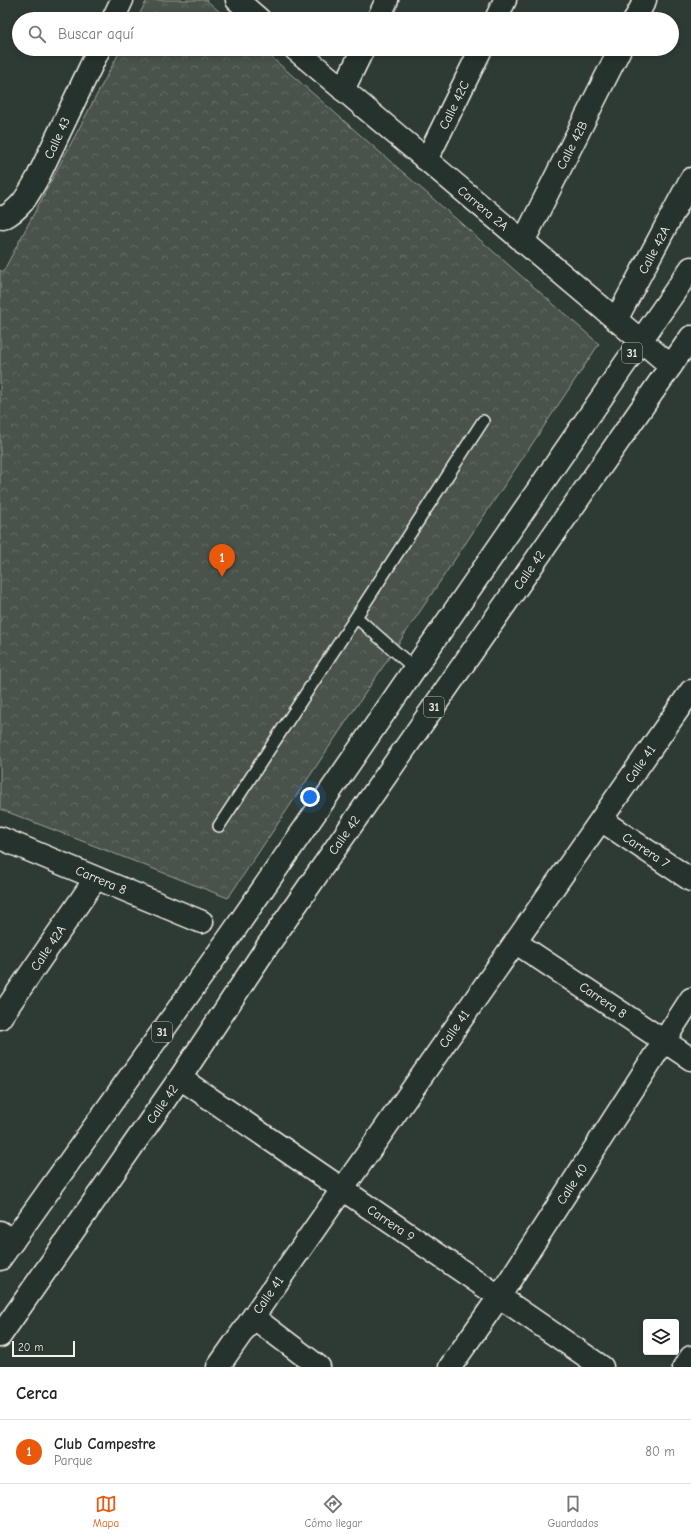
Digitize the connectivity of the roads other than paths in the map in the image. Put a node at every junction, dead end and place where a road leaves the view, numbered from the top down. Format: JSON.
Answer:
{"nodes":[{"id":1,"x":122,"y":0,"type":"edge"},
{"id":2,"x":387,"y":0,"type":"edge"},
{"id":3,"x":505,"y":0,"type":"edge"},
{"id":4,"x":645,"y":0,"type":"edge"},
{"id":5,"x":116,"y":12,"type":"edge"},
{"id":6,"x":381,"y":12,"type":"edge"},
{"id":7,"x":499,"y":12,"type":"edge"},
{"id":8,"x":639,"y":12,"type":"edge"},
{"id":9,"x":96,"y":56,"type":"edge"},
{"id":10,"x":303,"y":56,"type":"edge"},
{"id":11,"x":360,"y":56,"type":"edge"},
{"id":12,"x":478,"y":56,"type":"edge"},
{"id":13,"x":616,"y":56,"type":"edge"},
{"id":14,"x":343,"y":90,"type":"junction"},
{"id":15,"x":425,"y":159,"type":"junction"},
{"id":16,"x":691,"y":179,"type":"edge"},
{"id":17,"x":2,"y":218,"type":"edge"},
{"id":18,"x":523,"y":242,"type":"junction"},
{"id":19,"x":691,"y":268,"type":"edge"},
{"id":20,"x":616,"y":320,"type":"junction"},
{"id":21,"x":691,"y":337,"type":"edge"},
{"id":22,"x":640,"y":341,"type":"junction"},
{"id":23,"x":671,"y":366,"type":"junction"},
{"id":24,"x":483,"y":421,"type":"dead end"},
{"id":25,"x":356,"y":617,"type":"junction"},
{"id":26,"x":414,"y":668,"type":"junction"},
{"id":27,"x":691,"y":691,"type":"edge"},
{"id":28,"x":601,"y":820,"type":"junction"},
{"id":29,"x":219,"y":826,"type":"dead end"},
{"id":30,"x":0,"y":838,"type":"edge"},
{"id":31,"x":96,"y":878,"type":"junction"},
{"id":32,"x":691,"y":880,"type":"edge"},
{"id":33,"x":202,"y":922,"type":"dead end"},
{"id":34,"x":515,"y":942,"type":"junction"},
{"id":35,"x":691,"y":998,"type":"edge"},
{"id":36,"x":0,"y":1018,"type":"edge"},
{"id":37,"x":664,"y":1041,"type":"junction"},
{"id":38,"x":691,"y":1059,"type":"edge"},
{"id":39,"x":180,"y":1078,"type":"junction"},
{"id":40,"x":342,"y":1189,"type":"junction"},
{"id":41,"x":6,"y":1236,"type":"edge"},
{"id":42,"x":0,"y":1259,"type":"edge"},
{"id":43,"x":499,"y":1297,"type":"junction"},
{"id":44,"x":253,"y":1317,"type":"junction"},
{"id":45,"x":0,"y":1336,"type":"edge"},
{"id":46,"x":691,"y":1357,"type":"edge"},
{"id":47,"x":218,"y":1367,"type":"edge"},
{"id":48,"x":319,"y":1367,"type":"edge"},
{"id":49,"x":450,"y":1367,"type":"edge"},
{"id":50,"x":602,"y":1367,"type":"edge"},
{"id":51,"x":684,"y":1367,"type":"edge"}],
"edges":[{"from":1,"to":5,"type":"street"},
{"from":2,"to":6,"type":"street"},
{"from":3,"to":7,"type":"street"},
{"from":4,"to":8,"type":"street"},
{"from":9,"to":17,"type":"street","name":"Calle 43"},
{"from":10,"to":14,"type":"street","name":"Carrera 2A"},
{"from":11,"to":14,"type":"street"},
{"from":12,"to":15,"type":"street","name":"Calle 42C"},
{"from":13,"to":18,"type":"street","name":"Calle 42B"},
{"from":14,"to":15,"type":"street","name":"Carrera 2A"},
{"from":15,"to":18,"type":"street","name":"Carrera 2A"},
{"from":16,"to":20,"type":"street","name":"Calle 42A"},
{"from":18,"to":20,"type":"street","name":"Carrera 2A"},
{"from":19,"to":22,"type":"street","number":"31"},
{"from":20,"to":22,"type":"street","name":"Carrera 2A"},
{"from":21,"to":23,"type":"street","name":"Calle 42","number":"31"},
{"from":22,"to":23,"type":"street","name":"Carrera 2A"},
{"from":22,"to":26,"type":"street","number":"31"},
{"from":23,"to":39,"type":"street","name":"Calle 42","number":"31"},
{"from":24,"to":25,"type":"lane"},
{"from":25,"to":26,"type":"lane"},
{"from":25,"to":29,"type":"lane"},
{"from":26,"to":41,"type":"street","number":"31"},
{"from":27,"to":28,"type":"street","name":"Calle 41"},
{"from":28,"to":32,"type":"street","name":"Carrera 7"},
{"from":28,"to":34,"type":"street","name":"Calle 41"},
{"from":30,"to":31,"type":"street","name":"Carrera 8"},
{"from":31,"to":33,"type":"street","name":"Carrera 8"},
{"from":31,"to":36,"type":"street","name":"Calle 42A"},
{"from":34,"to":37,"type":"street","name":"Carrera 8"},
{"from":34,"to":40,"type":"street","name":"Calle 41"},
{"from":35,"to":37,"type":"street","name":"Calle 40"},
{"from":37,"to":38,"type":"street","name":"Carrera 8"},
{"from":37,"to":43,"type":"street","name":"Calle 40"},
{"from":39,"to":40,"type":"street","name":"Carrera 9"},
{"from":39,"to":45,"type":"street","name":"Calle 42","number":"31"},
{"from":40,"to":43,"type":"street","name":"Carrera 9"},
{"from":40,"to":44,"type":"street","name":"Calle 41"},
{"from":41,"to":42,"type":"street","number":"31"},
{"from":43,"to":49,"type":"street","name":"Calle 40"},
{"from":43,"to":50,"type":"street","name":"Carrera 9"},
{"from":44,"to":47,"type":"street","name":"Calle 41"},
{"from":44,"to":48,"type":"street"},
{"from":46,"to":51,"type":"street"}]}
